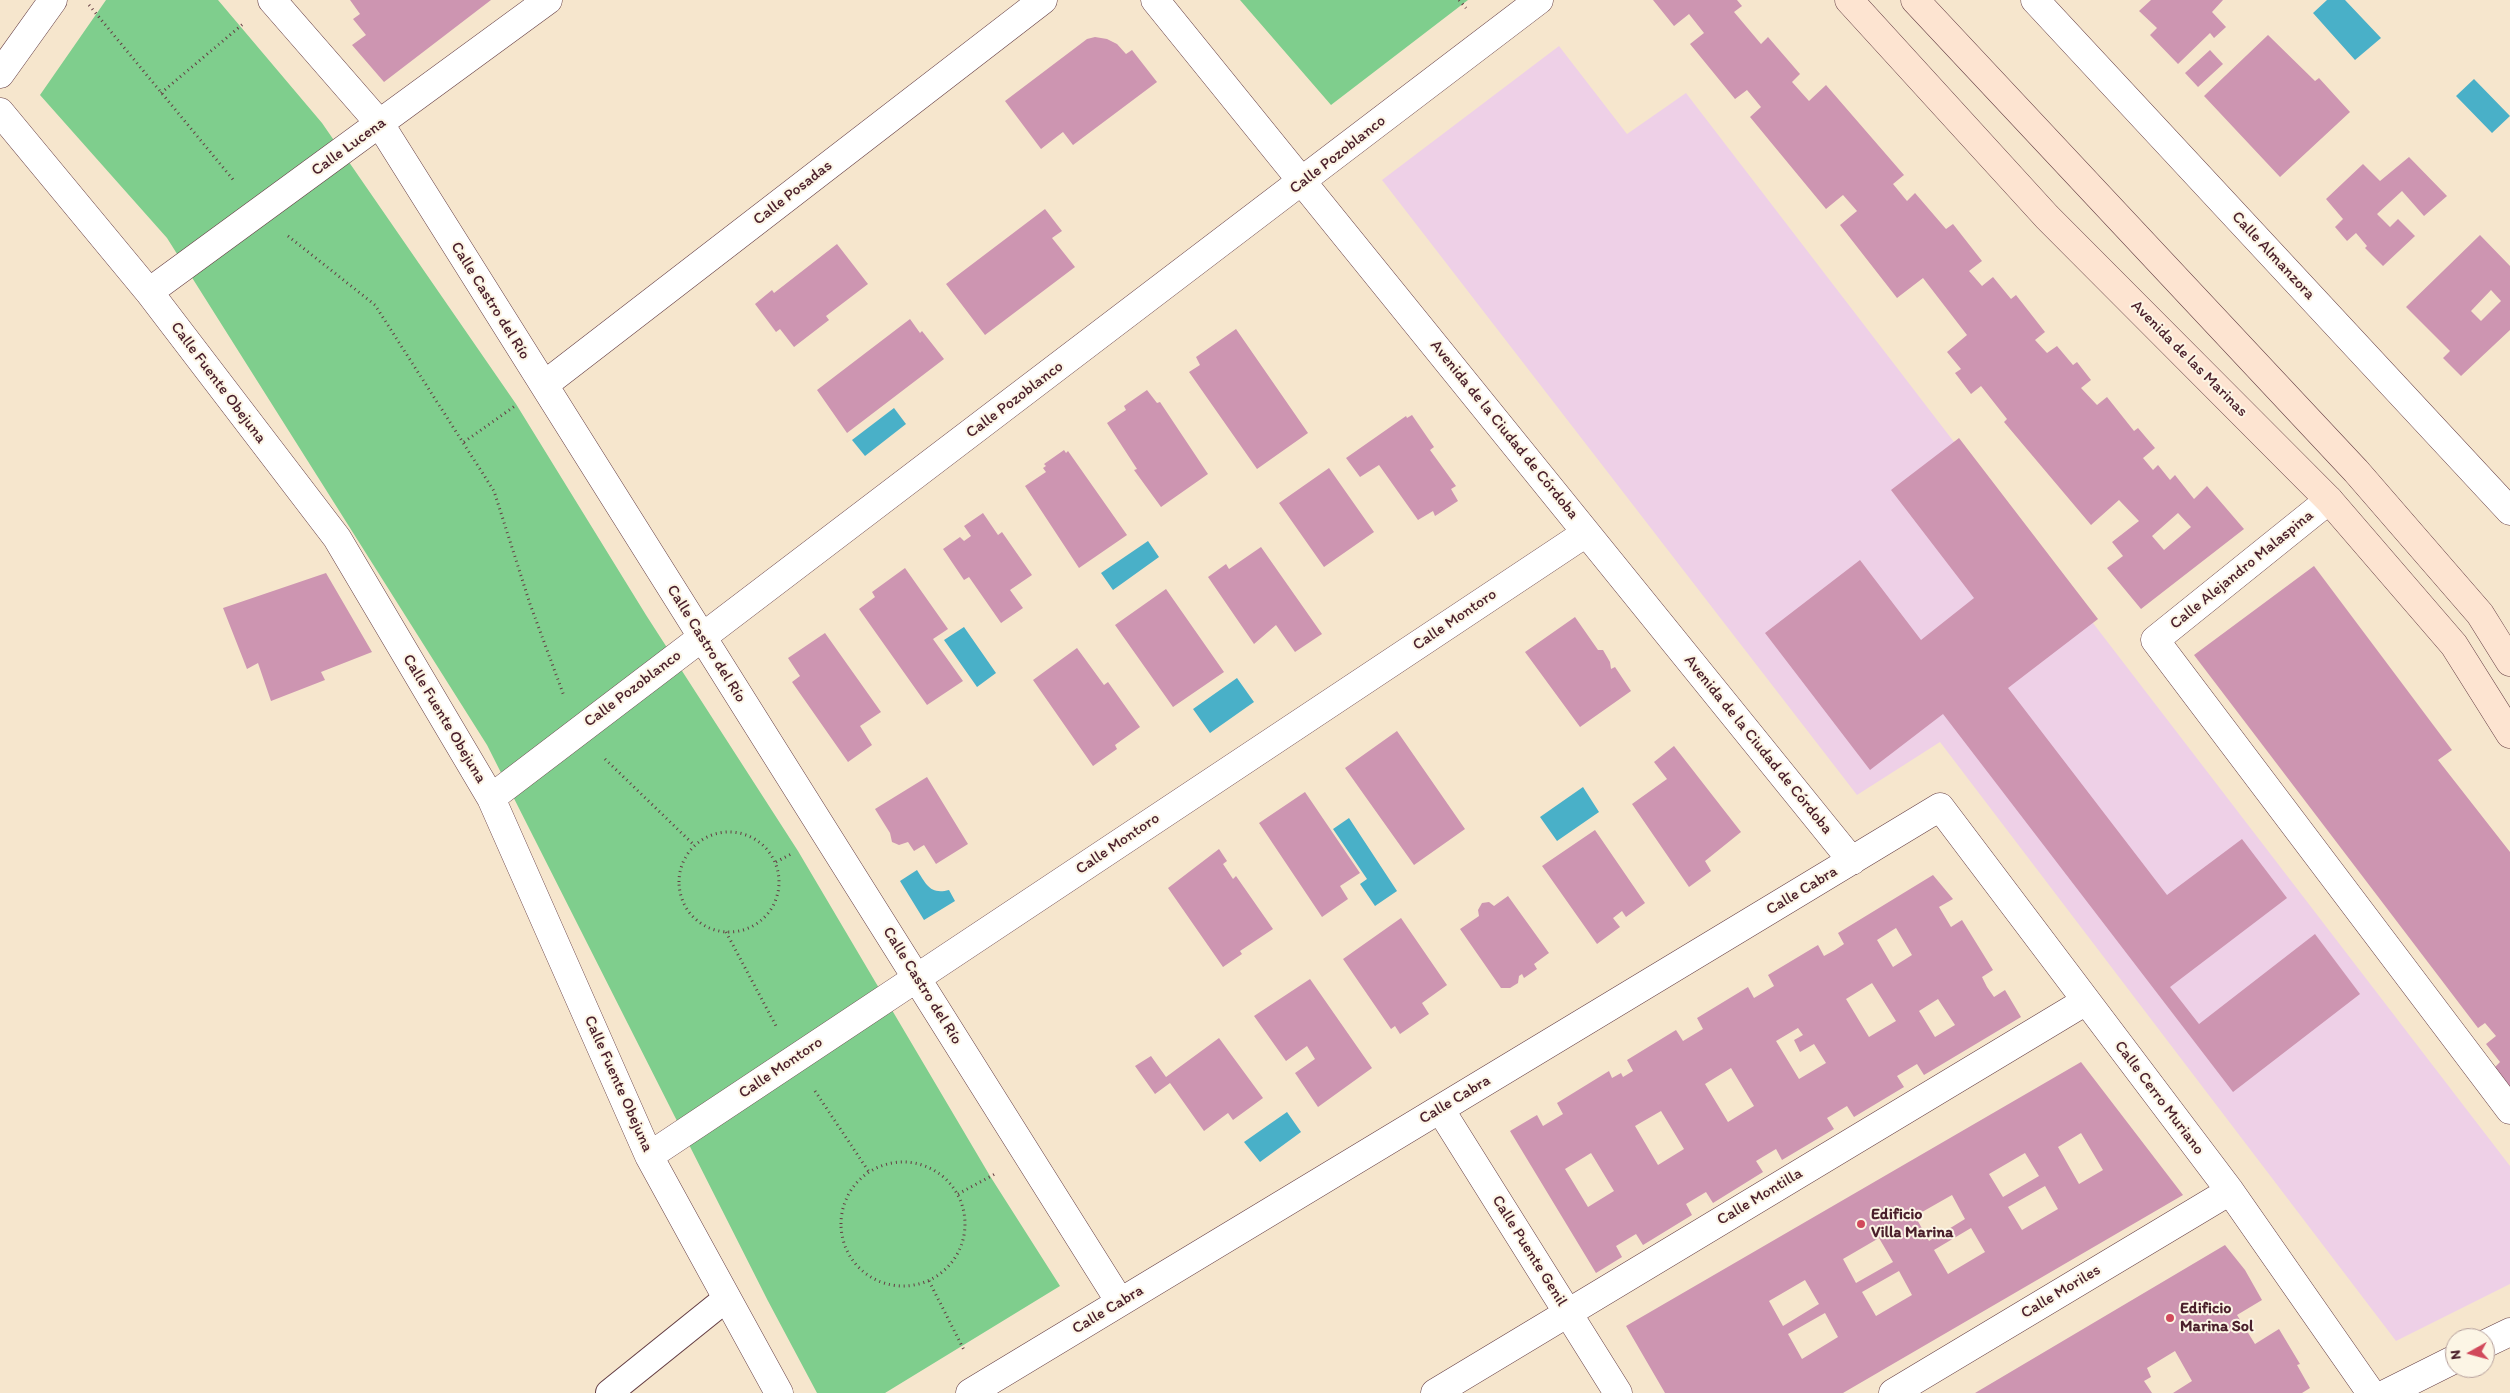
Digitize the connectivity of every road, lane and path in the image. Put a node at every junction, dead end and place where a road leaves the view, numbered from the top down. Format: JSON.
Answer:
{"nodes":[{"id":1,"x":53,"y":0,"type":"edge"},
{"id":2,"x":85,"y":0,"type":"edge"},
{"id":3,"x":272,"y":0,"type":"edge"},
{"id":4,"x":548,"y":0,"type":"edge"},
{"id":5,"x":1043,"y":0,"type":"edge"},
{"id":6,"x":1155,"y":0,"type":"edge"},
{"id":7,"x":1539,"y":0,"type":"edge"},
{"id":8,"x":1850,"y":0,"type":"edge"},
{"id":9,"x":1915,"y":0,"type":"edge"},
{"id":10,"x":2036,"y":0,"type":"edge"},
{"id":11,"x":0,"y":74,"type":"edge"},
{"id":12,"x":161,"y":93,"type":"junction"},
{"id":13,"x":0,"y":112,"type":"edge"},
{"id":14,"x":380,"y":124,"type":"junction"},
{"id":15,"x":1303,"y":182,"type":"junction"},
{"id":16,"x":260,"y":213,"type":"junction"},
{"id":17,"x":149,"y":292,"type":"junction"},
{"id":18,"x":544,"y":385,"type":"junction"},
{"id":19,"x":464,"y":442,"type":"junction"},
{"id":20,"x":2330,"y":500,"type":"junction"},
{"id":21,"x":2510,"y":511,"type":"edge"},
{"id":22,"x":1586,"y":533,"type":"junction"},
{"id":23,"x":702,"y":637,"type":"junction"},
{"id":24,"x":2510,"y":662,"type":"edge"},
{"id":25,"x":577,"y":732,"type":"junction"},
{"id":26,"x":2510,"y":734,"type":"edge"},
{"id":27,"x":491,"y":798,"type":"junction"},
{"id":28,"x":1940,"y":807,"type":"joint"},
{"id":29,"x":694,"y":845,"type":"junction"},
{"id":30,"x":1852,"y":861,"type":"junction"},
{"id":31,"x":726,"y":932,"type":"junction"},
{"id":32,"x":916,"y":978,"type":"junction"},
{"id":33,"x":2086,"y":1001,"type":"junction"},
{"id":34,"x":794,"y":1060,"type":"junction"},
{"id":35,"x":1440,"y":1109,"type":"junction"},
{"id":36,"x":2510,"y":1110,"type":"edge"},
{"id":37,"x":649,"y":1156,"type":"junction"},
{"id":38,"x":869,"y":1172,"type":"junction"},
{"id":39,"x":2230,"y":1191,"type":"junction"},
{"id":40,"x":929,"y":1281,"type":"junction"},
{"id":41,"x":727,"y":1298,"type":"junction"},
{"id":42,"x":1120,"y":1302,"type":"junction"},
{"id":43,"x":1568,"y":1312,"type":"junction"},
{"id":44,"x":2510,"y":1332,"type":"edge"},
{"id":45,"x":2495,"y":1339,"type":"edge"},
{"id":46,"x":2445,"y":1364,"type":"edge"},
{"id":47,"x":976,"y":1389,"type":"edge"},
{"id":48,"x":609,"y":1393,"type":"edge"},
{"id":49,"x":779,"y":1393,"type":"edge"},
{"id":50,"x":1435,"y":1393,"type":"edge"},
{"id":51,"x":1618,"y":1393,"type":"edge"},
{"id":52,"x":1893,"y":1393,"type":"edge"},
{"id":53,"x":2371,"y":1393,"type":"edge"},
{"id":54,"x":2387,"y":1393,"type":"edge"}],
"edges":[{"from":1,"to":11,"type":"street"},
{"from":2,"to":12,"type":"path"},
{"from":3,"to":12,"type":"path"},
{"from":3,"to":14,"type":"street","name":"Calle Castro del Río"},
{"from":4,"to":14,"type":"street","name":"Calle Lucena"},
{"from":5,"to":18,"type":"street","name":"Calle Posadas"},
{"from":6,"to":15,"type":"street","name":"Avenida de la Ciudad de Córdoba"},
{"from":7,"to":15,"type":"street","name":"Calle Pozoblanco"},
{"from":8,"to":20,"type":"street","name":"Avenida de las Marinas"},
{"from":9,"to":24,"type":"street"},
{"from":10,"to":21,"type":"street","name":"Calle Almanzora"},
{"from":12,"to":16,"type":"path"},
{"from":13,"to":17,"type":"street","name":"Calle Fuente Obejuna"},
{"from":14,"to":16,"type":"street","name":"Calle Lucena"},
{"from":14,"to":18,"type":"street","name":"Calle Castro del Río"},
{"from":15,"to":22,"type":"street","name":"Avenida de la Ciudad de Córdoba"},
{"from":15,"to":23,"type":"street","name":"Calle Pozoblanco"},
{"from":16,"to":17,"type":"street","name":"Calle Lucena"},
{"from":16,"to":19,"type":"path"},
{"from":17,"to":27,"type":"street","name":"Calle Fuente Obejuna"},
{"from":18,"to":19,"type":"path"},
{"from":18,"to":23,"type":"street","name":"Calle Castro del Río"},
{"from":19,"to":25,"type":"path"},
{"from":20,"to":26,"type":"street","name":"Avenida de las Marinas"},
{"from":20,"to":36,"type":"street","name":"Calle Alejandro Malaspina"},
{"from":22,"to":30,"type":"street","name":"Avenida de la Ciudad de Córdoba"},
{"from":22,"to":32,"type":"street","name":"Calle Montoro"},
{"from":23,"to":25,"type":"street","name":"Calle Pozoblanco"},
{"from":23,"to":32,"type":"street","name":"Calle Castro del Río"},
{"from":25,"to":27,"type":"street","name":"Calle Pozoblanco"},
{"from":25,"to":29,"type":"path"},
{"from":27,"to":37,"type":"street","name":"Calle Fuente Obejuna"},
{"from":28,"to":30,"type":"street","name":"Calle Cabra"},
{"from":28,"to":33,"type":"street","name":"Calle Cerro Muriano"},
{"from":29,"to":31,"type":"path"},
{"from":29,"to":31,"type":"path"},
{"from":30,"to":35,"type":"street","name":"Calle Cabra"},
{"from":31,"to":34,"type":"path"},
{"from":32,"to":34,"type":"street","name":"Calle Montoro"},
{"from":32,"to":42,"type":"street","name":"Calle Castro del Río"},
{"from":33,"to":39,"type":"street","name":"Calle Cerro Muriano"},
{"from":33,"to":43,"type":"street","name":"Calle Montilla"},
{"from":34,"to":37,"type":"street","name":"Calle Montoro"},
{"from":34,"to":38,"type":"path"},
{"from":35,"to":42,"type":"street","name":"Calle Cabra"},
{"from":35,"to":43,"type":"street","name":"Calle Puente Genil"},
{"from":37,"to":41,"type":"street","name":"Calle Fuente Obejuna"},
{"from":38,"to":40,"type":"path"},
{"from":38,"to":40,"type":"path"},
{"from":39,"to":52,"type":"street","name":"Calle Moriles"},
{"from":39,"to":53,"type":"street","name":"Calle Cerro Muriano"},
{"from":40,"to":47,"type":"path"},
{"from":41,"to":48,"type":"lane"},
{"from":41,"to":49,"type":"street","name":"Calle Fuente Obejuna"},
{"from":42,"to":47,"type":"street","name":"Calle Cabra"},
{"from":43,"to":50,"type":"street","name":"Calle Montilla"},
{"from":43,"to":51,"type":"street","name":"Calle Puente Genil"},
{"from":44,"to":45,"type":"street"},
{"from":46,"to":54,"type":"street"}]}
